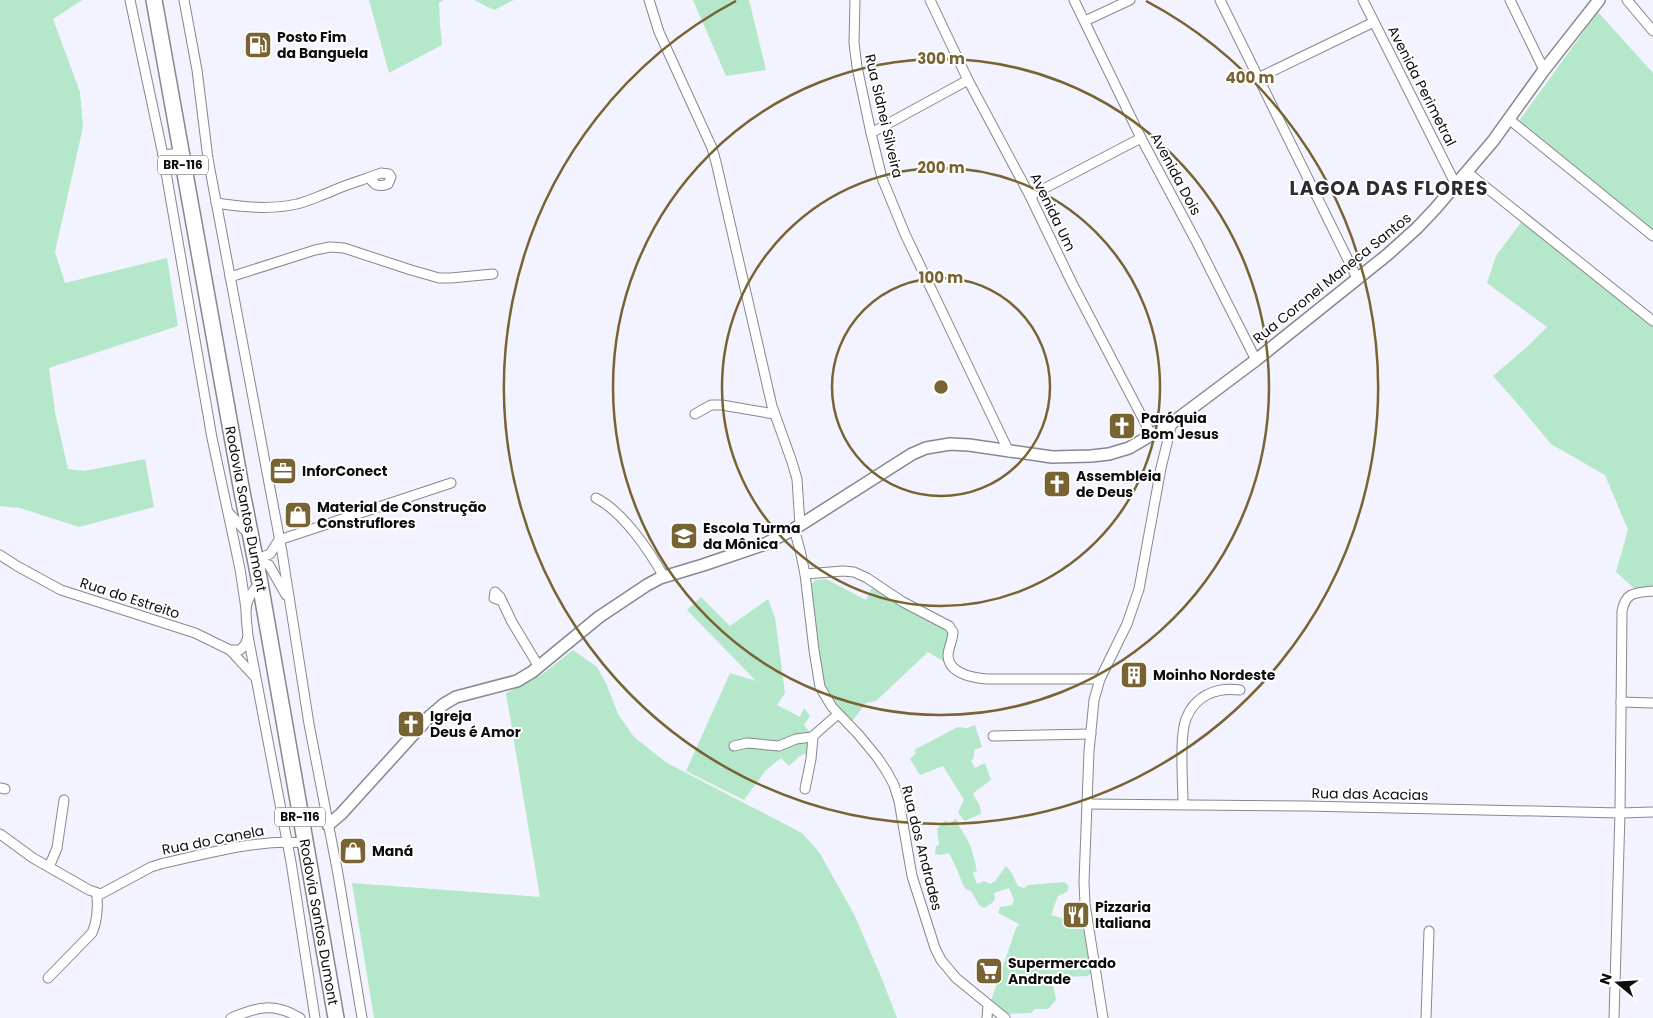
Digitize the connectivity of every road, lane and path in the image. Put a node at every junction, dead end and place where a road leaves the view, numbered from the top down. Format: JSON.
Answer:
{"nodes":[{"id":1,"x":130,"y":0,"type":"edge"},
{"id":2,"x":154,"y":0,"type":"edge"},
{"id":3,"x":184,"y":0,"type":"edge"},
{"id":4,"x":649,"y":0,"type":"edge"},
{"id":5,"x":854,"y":0,"type":"edge"},
{"id":6,"x":930,"y":0,"type":"edge"},
{"id":7,"x":1074,"y":0,"type":"edge"},
{"id":8,"x":1130,"y":0,"type":"edge"},
{"id":9,"x":1220,"y":0,"type":"edge"},
{"id":10,"x":1363,"y":0,"type":"edge"},
{"id":11,"x":1510,"y":0,"type":"edge"},
{"id":12,"x":1599,"y":0,"type":"edge"},
{"id":13,"x":1627,"y":0,"type":"edge"},
{"id":14,"x":1085,"y":21,"type":"junction"},
{"id":15,"x":1374,"y":22,"type":"junction"},
{"id":16,"x":1653,"y":31,"type":"edge"},
{"id":17,"x":1544,"y":70,"type":"junction"},
{"id":18,"x":1258,"y":78,"type":"junction"},
{"id":19,"x":968,"y":80,"type":"junction"},
{"id":20,"x":1510,"y":120,"type":"junction"},
{"id":21,"x":871,"y":132,"type":"junction"},
{"id":22,"x":1142,"y":138,"type":"junction"},
{"id":23,"x":181,"y":153,"type":"junction"},
{"id":24,"x":163,"y":155,"type":"junction"},
{"id":25,"x":1467,"y":172,"type":"junction"},
{"id":26,"x":370,"y":178,"type":"dead end"},
{"id":27,"x":1456,"y":185,"type":"junction"},
{"id":28,"x":1030,"y":196,"type":"junction"},
{"id":29,"x":216,"y":203,"type":"junction"},
{"id":30,"x":1653,"y":236,"type":"edge"},
{"id":31,"x":493,"y":274,"type":"dead end"},
{"id":32,"x":230,"y":277,"type":"junction"},
{"id":33,"x":1357,"y":278,"type":"junction"},
{"id":34,"x":1653,"y":321,"type":"edge"},
{"id":35,"x":1256,"y":360,"type":"junction"},
{"id":36,"x":695,"y":414,"type":"dead end"},
{"id":37,"x":774,"y":414,"type":"junction"},
{"id":38,"x":1172,"y":424,"type":"junction"},
{"id":39,"x":1152,"y":436,"type":"junction"},
{"id":40,"x":1009,"y":452,"type":"junction"},
{"id":41,"x":451,"y":483,"type":"dead end"},
{"id":42,"x":596,"y":498,"type":"dead end"},
{"id":43,"x":227,"y":512,"type":"junction"},
{"id":44,"x":797,"y":527,"type":"junction"},
{"id":45,"x":250,"y":537,"type":"junction"},
{"id":46,"x":279,"y":540,"type":"junction"},
{"id":47,"x":0,"y":555,"type":"edge"},
{"id":48,"x":255,"y":560,"type":"junction"},
{"id":49,"x":805,"y":574,"type":"junction"},
{"id":50,"x":664,"y":577,"type":"junction"},
{"id":51,"x":260,"y":583,"type":"junction"},
{"id":52,"x":1653,"y":591,"type":"edge"},
{"id":53,"x":289,"y":601,"type":"junction"},
{"id":54,"x":502,"y":601,"type":"dead end"},
{"id":55,"x":246,"y":609,"type":"junction"},
{"id":56,"x":248,"y":636,"type":"junction"},
{"id":57,"x":230,"y":650,"type":"junction"},
{"id":58,"x":539,"y":667,"type":"junction"},
{"id":59,"x":255,"y":677,"type":"junction"},
{"id":60,"x":1100,"y":679,"type":"junction"},
{"id":61,"x":1240,"y":690,"type":"dead end"},
{"id":62,"x":1621,"y":702,"type":"junction"},
{"id":63,"x":1653,"y":703,"type":"edge"},
{"id":64,"x":838,"y":714,"type":"junction"},
{"id":65,"x":1091,"y":734,"type":"junction"},
{"id":66,"x":993,"y":736,"type":"dead end"},
{"id":67,"x":813,"y":737,"type":"junction"},
{"id":68,"x":734,"y":746,"type":"dead end"},
{"id":69,"x":276,"y":775,"type":"junction"},
{"id":70,"x":294,"y":782,"type":"junction"},
{"id":71,"x":805,"y":789,"type":"dead end"},
{"id":72,"x":64,"y":800,"type":"dead end"},
{"id":73,"x":1087,"y":804,"type":"junction"},
{"id":74,"x":1183,"y":804,"type":"junction"},
{"id":75,"x":1653,"y":812,"type":"edge"},
{"id":76,"x":1620,"y":813,"type":"junction"},
{"id":77,"x":328,"y":824,"type":"junction"},
{"id":78,"x":0,"y":834,"type":"edge"},
{"id":79,"x":287,"y":841,"type":"junction"},
{"id":80,"x":304,"y":843,"type":"junction"},
{"id":81,"x":49,"y":867,"type":"junction"},
{"id":82,"x":97,"y":894,"type":"junction"},
{"id":83,"x":1429,"y":931,"type":"dead end"},
{"id":84,"x":48,"y":978,"type":"dead end"},
{"id":85,"x":988,"y":1005,"type":"junction"},
{"id":86,"x":230,"y":1018,"type":"edge"},
{"id":87,"x":300,"y":1018,"type":"edge"},
{"id":88,"x":315,"y":1018,"type":"edge"},
{"id":89,"x":336,"y":1018,"type":"edge"},
{"id":90,"x":362,"y":1018,"type":"edge"},
{"id":91,"x":987,"y":1018,"type":"edge"},
{"id":92,"x":1005,"y":1018,"type":"edge"},
{"id":93,"x":1104,"y":1018,"type":"edge"},
{"id":94,"x":1426,"y":1018,"type":"edge"},
{"id":95,"x":1614,"y":1018,"type":"edge"}],
"edges":[{"from":1,"to":24,"type":"street"},
{"from":2,"to":23,"type":"highway","name":"Rodovia Santos Dumont","number":"BR-116"},
{"from":3,"to":29,"type":"street"},
{"from":4,"to":37,"type":"street","name":"Rua dos Andrades"},
{"from":5,"to":21,"type":"street","name":"Rua Sidnei Silveira"},
{"from":6,"to":19,"type":"street","name":"Avenida Um"},
{"from":7,"to":14,"type":"street","name":"Avenida Dois"},
{"from":8,"to":14,"type":"street"},
{"from":9,"to":18,"type":"street"},
{"from":10,"to":15,"type":"street","name":"Avenida Perimetral"},
{"from":11,"to":17,"type":"street"},
{"from":12,"to":17,"type":"street","name":"Rua Coronel Maneca Santos"},
{"from":13,"to":16,"type":"street"},
{"from":14,"to":22,"type":"street","name":"Avenida Dois"},
{"from":15,"to":18,"type":"street"},
{"from":15,"to":27,"type":"street","name":"Avenida Perimetral"},
{"from":17,"to":20,"type":"street","name":"Rua Coronel Maneca Santos"},
{"from":18,"to":33,"type":"street"},
{"from":19,"to":21,"type":"street"},
{"from":19,"to":28,"type":"street","name":"Avenida Um"},
{"from":20,"to":25,"type":"street","name":"Rua Coronel Maneca Santos"},
{"from":20,"to":30,"type":"street"},
{"from":21,"to":40,"type":"street","name":"Rua Sidnei Silveira"},
{"from":22,"to":28,"type":"street"},
{"from":22,"to":35,"type":"street","name":"Avenida Dois"},
{"from":23,"to":24,"type":"street"},
{"from":23,"to":45,"type":"highway","name":"Rodovia Santos Dumont","number":"BR-116"},
{"from":24,"to":43,"type":"street"},
{"from":25,"to":27,"type":"street","name":"Rua Coronel Maneca Santos"},
{"from":25,"to":34,"type":"street"},
{"from":26,"to":29,"type":"street"},
{"from":27,"to":33,"type":"street","name":"Rua Coronel Maneca Santos"},
{"from":28,"to":39,"type":"street","name":"Avenida Um"},
{"from":29,"to":32,"type":"street"},
{"from":31,"to":32,"type":"street"},
{"from":32,"to":46,"type":"street"},
{"from":33,"to":35,"type":"street","name":"Rua Coronel Maneca Santos"},
{"from":35,"to":38,"type":"street","name":"Rua Coronel Maneca Santos"},
{"from":36,"to":37,"type":"street"},
{"from":37,"to":44,"type":"street","name":"Rua dos Andrades"},
{"from":38,"to":39,"type":"street","name":"Rua Coronel Maneca Santos"},
{"from":38,"to":60,"type":"street"},
{"from":39,"to":40,"type":"street","name":"Rua Coronel Maneca Santos"},
{"from":40,"to":44,"type":"street","name":"Rua Coronel Maneca Santos"},
{"from":41,"to":46,"type":"street"},
{"from":42,"to":50,"type":"street"},
{"from":43,"to":45,"type":"street"},
{"from":43,"to":55,"type":"street"},
{"from":44,"to":49,"type":"street","name":"Rua dos Andrades"},
{"from":44,"to":50,"type":"street","name":"Rua Coronel Maneca Santos"},
{"from":45,"to":48,"type":"highway","name":"Rodovia Santos Dumont","number":"BR-116"},
{"from":46,"to":48,"type":"street"},
{"from":46,"to":53,"type":"street"},
{"from":47,"to":57,"type":"street","name":"Rua do Estreito"},
{"from":48,"to":51,"type":"highway","name":"Rodovia Santos Dumont","number":"BR-116"},
{"from":48,"to":53,"type":"street"},
{"from":49,"to":60,"type":"street"},
{"from":49,"to":64,"type":"street","name":"Rua dos Andrades"},
{"from":50,"to":58,"type":"street","name":"Rua Coronel Maneca Santos"},
{"from":51,"to":55,"type":"street"},
{"from":51,"to":70,"type":"highway","name":"Rodovia Santos Dumont","number":"BR-116"},
{"from":52,"to":62,"type":"street"},
{"from":53,"to":77,"type":"street"},
{"from":54,"to":58,"type":"street"},
{"from":55,"to":56,"type":"street"},
{"from":56,"to":57,"type":"street"},
{"from":56,"to":59,"type":"street"},
{"from":57,"to":59,"type":"street"},
{"from":58,"to":77,"type":"street","name":"Rua Coronel Maneca Santos"},
{"from":59,"to":69,"type":"street"},
{"from":60,"to":65,"type":"street"},
{"from":61,"to":74,"type":"street"},
{"from":62,"to":63,"type":"street"},
{"from":62,"to":76,"type":"street"},
{"from":64,"to":67,"type":"street"},
{"from":64,"to":85,"type":"street","name":"Rua dos Andrades"},
{"from":65,"to":66,"type":"street"},
{"from":65,"to":73,"type":"street"},
{"from":67,"to":68,"type":"street"},
{"from":67,"to":71,"type":"street"},
{"from":69,"to":70,"type":"street"},
{"from":69,"to":79,"type":"street"},
{"from":70,"to":80,"type":"highway","name":"Rodovia Santos Dumont","number":"BR-116"},
{"from":72,"to":81,"type":"street"},
{"from":73,"to":74,"type":"street","name":"Rua das Acacias"},
{"from":73,"to":93,"type":"street"},
{"from":74,"to":76,"type":"street","name":"Rua das Acacias"},
{"from":75,"to":76,"type":"street","name":"Rua das Acacias"},
{"from":76,"to":95,"type":"street"},
{"from":77,"to":90,"type":"street"},
{"from":78,"to":81,"type":"street"},
{"from":79,"to":80,"type":"street","name":"Rua do Canela"},
{"from":79,"to":82,"type":"street","name":"Rua do Canela"},
{"from":79,"to":88,"type":"street"},
{"from":80,"to":89,"type":"highway","name":"Rodovia Santos Dumont","number":"BR-116"},
{"from":81,"to":82,"type":"street"},
{"from":82,"to":84,"type":"street"},
{"from":83,"to":94,"type":"street"},
{"from":85,"to":91,"type":"street"},
{"from":85,"to":92,"type":"street","name":"Rua dos Andrades"},
{"from":86,"to":87,"type":"street"}]}
